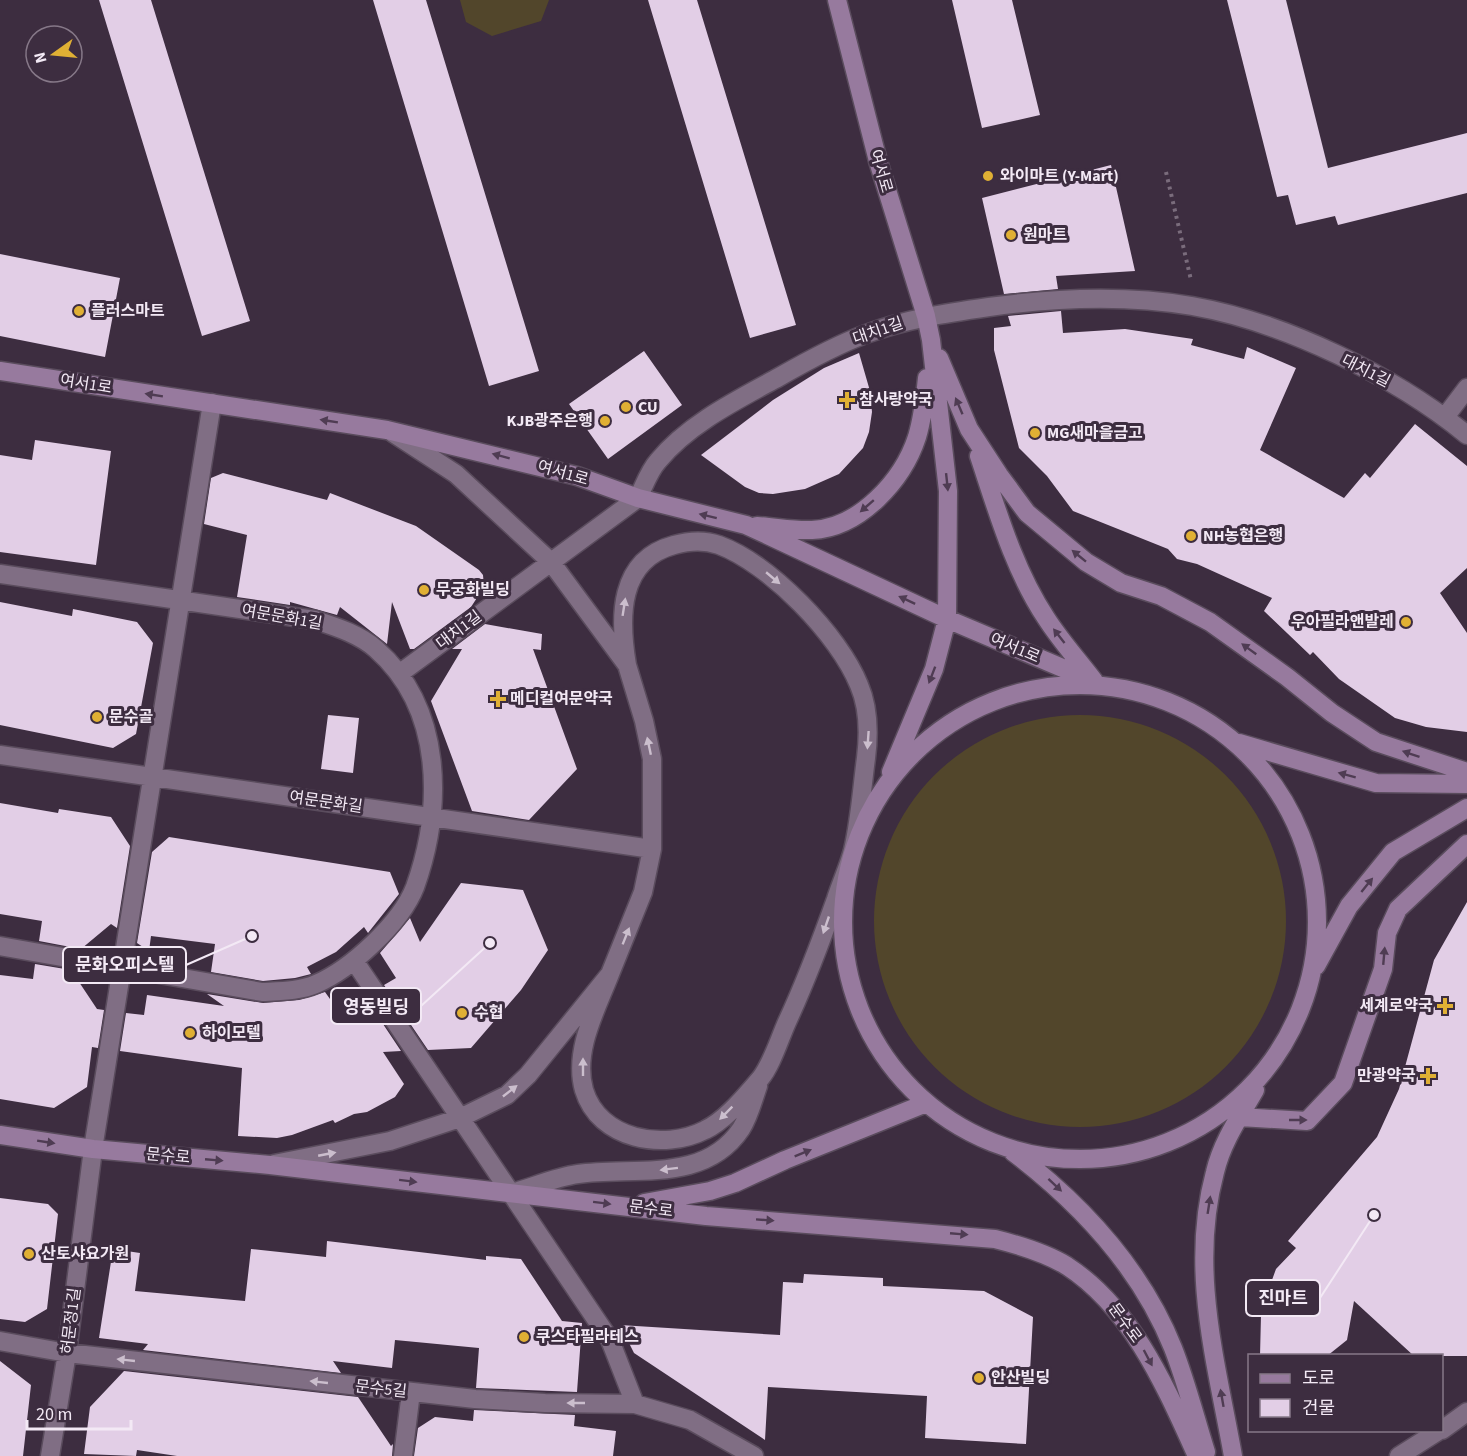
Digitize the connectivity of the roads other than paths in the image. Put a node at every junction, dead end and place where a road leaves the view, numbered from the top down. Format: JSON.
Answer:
{"nodes":[{"id":1,"x":837,"y":0,"type":"edge"},
{"id":2,"x":926,"y":316,"type":"junction"},
{"id":3,"x":931,"y":340,"type":"junction"},
{"id":4,"x":0,"y":371,"type":"edge"},
{"id":5,"x":1467,"y":388,"type":"edge"},
{"id":6,"x":212,"y":404,"type":"junction"},
{"id":7,"x":1445,"y":417,"type":"junction"},
{"id":8,"x":969,"y":429,"type":"junction"},
{"id":9,"x":387,"y":430,"type":"junction"},
{"id":10,"x":1467,"y":435,"type":"edge"},
{"id":11,"x":638,"y":498,"type":"junction"},
{"id":12,"x":746,"y":525,"type":"junction"},
{"id":13,"x":551,"y":562,"type":"junction"},
{"id":14,"x":0,"y":574,"type":"edge"},
{"id":15,"x":181,"y":601,"type":"junction"},
{"id":16,"x":947,"y":619,"type":"junction"},
{"id":17,"x":627,"y":665,"type":"junction"},
{"id":18,"x":399,"y":674,"type":"junction"},
{"id":19,"x":1095,"y":682,"type":"junction"},
{"id":20,"x":1239,"y":743,"type":"junction"},
{"id":21,"x":0,"y":755,"type":"edge"},
{"id":22,"x":1467,"y":772,"type":"edge"},
{"id":23,"x":153,"y":777,"type":"junction"},
{"id":24,"x":889,"y":779,"type":"junction"},
{"id":25,"x":1467,"y":784,"type":"edge"},
{"id":26,"x":1467,"y":808,"type":"edge"},
{"id":27,"x":432,"y":817,"type":"junction"},
{"id":28,"x":1467,"y":844,"type":"edge"},
{"id":29,"x":652,"y":849,"type":"junction"},
{"id":30,"x":853,"y":850,"type":"junction"},
{"id":31,"x":0,"y":946,"type":"edge"},
{"id":32,"x":355,"y":962,"type":"junction"},
{"id":33,"x":122,"y":968,"type":"junction"},
{"id":34,"x":1313,"y":970,"type":"junction"},
{"id":35,"x":610,"y":974,"type":"junction"},
{"id":36,"x":1265,"y":1072,"type":"junction"},
{"id":37,"x":762,"y":1076,"type":"junction"},
{"id":38,"x":924,"y":1104,"type":"junction"},
{"id":39,"x":1240,"y":1117,"type":"junction"},
{"id":40,"x":460,"y":1118,"type":"junction"},
{"id":41,"x":0,"y":1135,"type":"edge"},
{"id":42,"x":93,"y":1149,"type":"junction"},
{"id":43,"x":1009,"y":1149,"type":"junction"},
{"id":44,"x":270,"y":1165,"type":"junction"},
{"id":45,"x":512,"y":1193,"type":"junction"},
{"id":46,"x":627,"y":1206,"type":"junction"},
{"id":47,"x":0,"y":1341,"type":"edge"},
{"id":48,"x":68,"y":1353,"type":"junction"},
{"id":49,"x":411,"y":1392,"type":"junction"},
{"id":50,"x":635,"y":1404,"type":"junction"},
{"id":51,"x":1467,"y":1412,"type":"edge"},
{"id":52,"x":1443,"y":1429,"type":"edge"},
{"id":53,"x":1438,"y":1432,"type":"edge"},
{"id":54,"x":50,"y":1456,"type":"edge"},
{"id":55,"x":403,"y":1456,"type":"edge"},
{"id":56,"x":754,"y":1456,"type":"edge"},
{"id":57,"x":1197,"y":1456,"type":"edge"},
{"id":58,"x":1208,"y":1456,"type":"edge"},
{"id":59,"x":1233,"y":1456,"type":"edge"},
{"id":60,"x":1399,"y":1456,"type":"edge"}],
"edges":[{"from":1,"to":2,"type":"street","name":"여서로"},
{"from":2,"to":3,"type":"street","name":"여서로"},
{"from":2,"to":7,"type":"street","name":"대치1길"},
{"from":2,"to":11,"type":"street","name":"대치1길"},
{"from":8,"to":3,"type":"street","one_way":true},
{"from":3,"to":12,"type":"street","one_way":true},
{"from":3,"to":16,"type":"street","one_way":true},
{"from":6,"to":4,"type":"street","name":"여서1로","one_way":true},
{"from":5,"to":7,"type":"street"},
{"from":9,"to":6,"type":"street","name":"여서1로","one_way":true},
{"from":6,"to":15,"type":"street","name":"허문정1길"},
{"from":7,"to":10,"type":"street","name":"대치1길"},
{"from":19,"to":8,"type":"street","one_way":true},
{"from":22,"to":8,"type":"street","one_way":true},
{"from":11,"to":9,"type":"street","name":"여서1로","one_way":true},
{"from":9,"to":13,"type":"street"},
{"from":12,"to":11,"type":"street","name":"여서1로","one_way":true},
{"from":11,"to":13,"type":"street","name":"대치1길"},
{"from":16,"to":12,"type":"street","name":"여서1로","one_way":true},
{"from":13,"to":17,"type":"street"},
{"from":13,"to":18,"type":"street","name":"대치1길"},
{"from":14,"to":15,"type":"street","name":"여문문화1길"},
{"from":15,"to":18,"type":"street","name":"여문문화1길"},
{"from":15,"to":23,"type":"street","name":"허문정1길"},
{"from":16,"to":19,"type":"street","name":"여서1로"},
{"from":16,"to":24,"type":"street","one_way":true},
{"from":29,"to":17,"type":"street","one_way":true},
{"from":17,"to":30,"type":"street","one_way":true},
{"from":18,"to":27,"type":"street","name":"여문문화1길"},
{"from":19,"to":20,"type":"street"},
{"from":19,"to":24,"type":"street"},
{"from":25,"to":20,"type":"street","one_way":true},
{"from":20,"to":34,"type":"street"},
{"from":21,"to":23,"type":"street","name":"여문문화길"},
{"from":23,"to":27,"type":"street","name":"여문문화길"},
{"from":23,"to":33,"type":"street","name":"허문정1길"},
{"from":24,"to":30,"type":"street"},
{"from":34,"to":26,"type":"street","one_way":true},
{"from":27,"to":29,"type":"street","name":"여문문화길"},
{"from":27,"to":32,"type":"street","name":"여문문화1길"},
{"from":39,"to":28,"type":"street","one_way":true},
{"from":35,"to":29,"type":"street","one_way":true},
{"from":30,"to":37,"type":"street","one_way":true},
{"from":30,"to":38,"type":"street"},
{"from":31,"to":33,"type":"street","name":"여문문화1길"},
{"from":32,"to":33,"type":"street","name":"여문문화1길"},
{"from":32,"to":40,"type":"street"},
{"from":33,"to":42,"type":"street","name":"허문정1길"},
{"from":34,"to":36,"type":"street"},
{"from":37,"to":35,"type":"street","one_way":true},
{"from":40,"to":35,"type":"street","one_way":true},
{"from":36,"to":39,"type":"street"},
{"from":36,"to":43,"type":"street"},
{"from":37,"to":45,"type":"street","one_way":true},
{"from":38,"to":43,"type":"street"},
{"from":46,"to":38,"type":"street","one_way":true},
{"from":59,"to":39,"type":"street","one_way":true},
{"from":44,"to":40,"type":"street","one_way":true},
{"from":40,"to":45,"type":"street"},
{"from":41,"to":42,"type":"street","name":"문수로","one_way":true},
{"from":42,"to":44,"type":"street","name":"문수로","one_way":true},
{"from":42,"to":48,"type":"street","name":"허문정1길"},
{"from":43,"to":58,"type":"street","one_way":true},
{"from":44,"to":45,"type":"street","name":"문수로","one_way":true},
{"from":45,"to":46,"type":"street","name":"문수로","one_way":true},
{"from":45,"to":50,"type":"street"},
{"from":46,"to":57,"type":"street","name":"문수로","one_way":true},
{"from":47,"to":48,"type":"street","name":"문수5길"},
{"from":49,"to":48,"type":"street","name":"문수5길","one_way":true},
{"from":48,"to":54,"type":"street","name":"허문정1길"},
{"from":50,"to":49,"type":"street","name":"문수5길","one_way":true},
{"from":49,"to":55,"type":"street"},
{"from":50,"to":56,"type":"street","name":"문수5길"},
{"from":51,"to":52,"type":"street"},
{"from":53,"to":60,"type":"street"}]}
